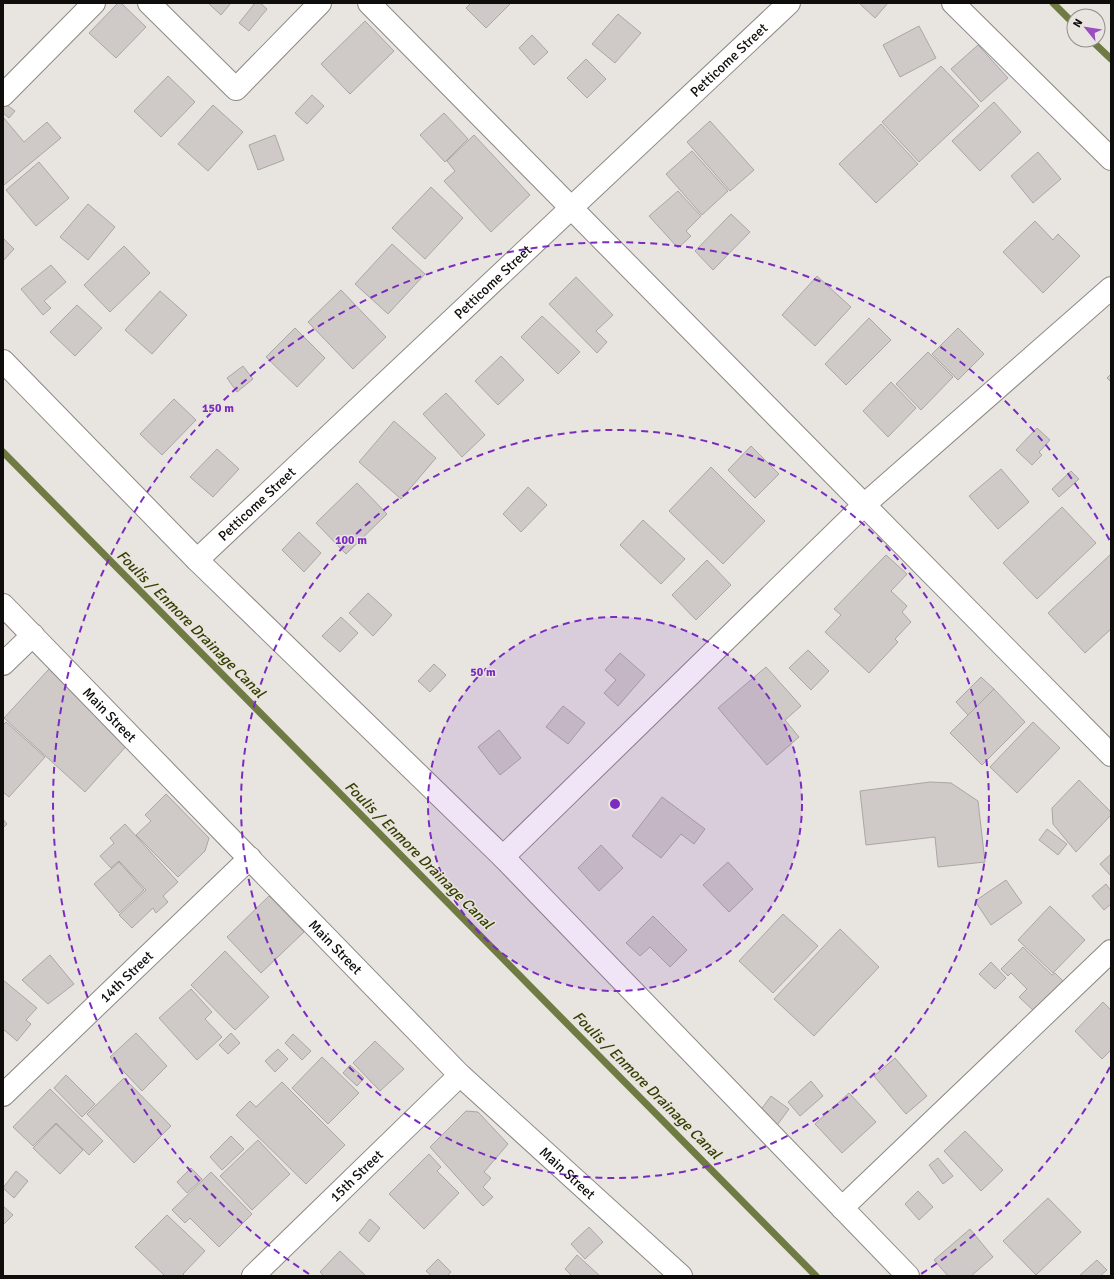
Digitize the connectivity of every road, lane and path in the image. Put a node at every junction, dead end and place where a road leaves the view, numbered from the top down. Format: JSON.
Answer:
{"nodes":[{"id":1,"x":94,"y":3,"type":"edge"},
{"id":2,"x":149,"y":3,"type":"edge"},
{"id":3,"x":320,"y":3,"type":"edge"},
{"id":4,"x":369,"y":3,"type":"edge"},
{"id":5,"x":789,"y":3,"type":"edge"},
{"id":6,"x":953,"y":3,"type":"edge"},
{"id":7,"x":3,"y":95,"type":"edge"},
{"id":8,"x":1111,"y":159,"type":"edge"},
{"id":9,"x":571,"y":208,"type":"junction"},
{"id":10,"x":1111,"y":288,"type":"edge"},
{"id":11,"x":3,"y":360,"type":"edge"},
{"id":12,"x":864,"y":505,"type":"junction"},
{"id":13,"x":197,"y":560,"type":"junction"},
{"id":14,"x":3,"y":605,"type":"edge"},
{"id":15,"x":33,"y":635,"type":"junction"},
{"id":16,"x":3,"y":664,"type":"edge"},
{"id":17,"x":1111,"y":755,"type":"edge"},
{"id":18,"x":503,"y":857,"type":"junction"},
{"id":19,"x":250,"y":858,"type":"junction"},
{"id":20,"x":1111,"y":951,"type":"edge"},
{"id":21,"x":460,"y":1075,"type":"junction"},
{"id":22,"x":3,"y":1095,"type":"edge"},
{"id":23,"x":842,"y":1208,"type":"junction"},
{"id":24,"x":253,"y":1276,"type":"edge"},
{"id":25,"x":681,"y":1276,"type":"edge"},
{"id":26,"x":908,"y":1276,"type":"edge"}],
"edges":[{"from":1,"to":7,"type":"street"},
{"from":2,"to":3,"type":"street"},
{"from":4,"to":9,"type":"street"},
{"from":5,"to":9,"type":"street","name":"Petticome Street"},
{"from":6,"to":8,"type":"street"},
{"from":9,"to":12,"type":"street"},
{"from":9,"to":13,"type":"street","name":"Petticome Street"},
{"from":10,"to":12,"type":"street"},
{"from":11,"to":13,"type":"street"},
{"from":12,"to":17,"type":"street"},
{"from":12,"to":18,"type":"street"},
{"from":13,"to":18,"type":"street"},
{"from":14,"to":15,"type":"street","name":"Main Street"},
{"from":15,"to":16,"type":"street"},
{"from":15,"to":19,"type":"street","name":"Main Street"},
{"from":18,"to":23,"type":"street"},
{"from":19,"to":21,"type":"street","name":"Main Street"},
{"from":19,"to":22,"type":"street","name":"14th Street"},
{"from":20,"to":23,"type":"street"},
{"from":21,"to":24,"type":"street","name":"15th Street"},
{"from":21,"to":25,"type":"street","name":"Main Street"},
{"from":23,"to":26,"type":"street"}]}
